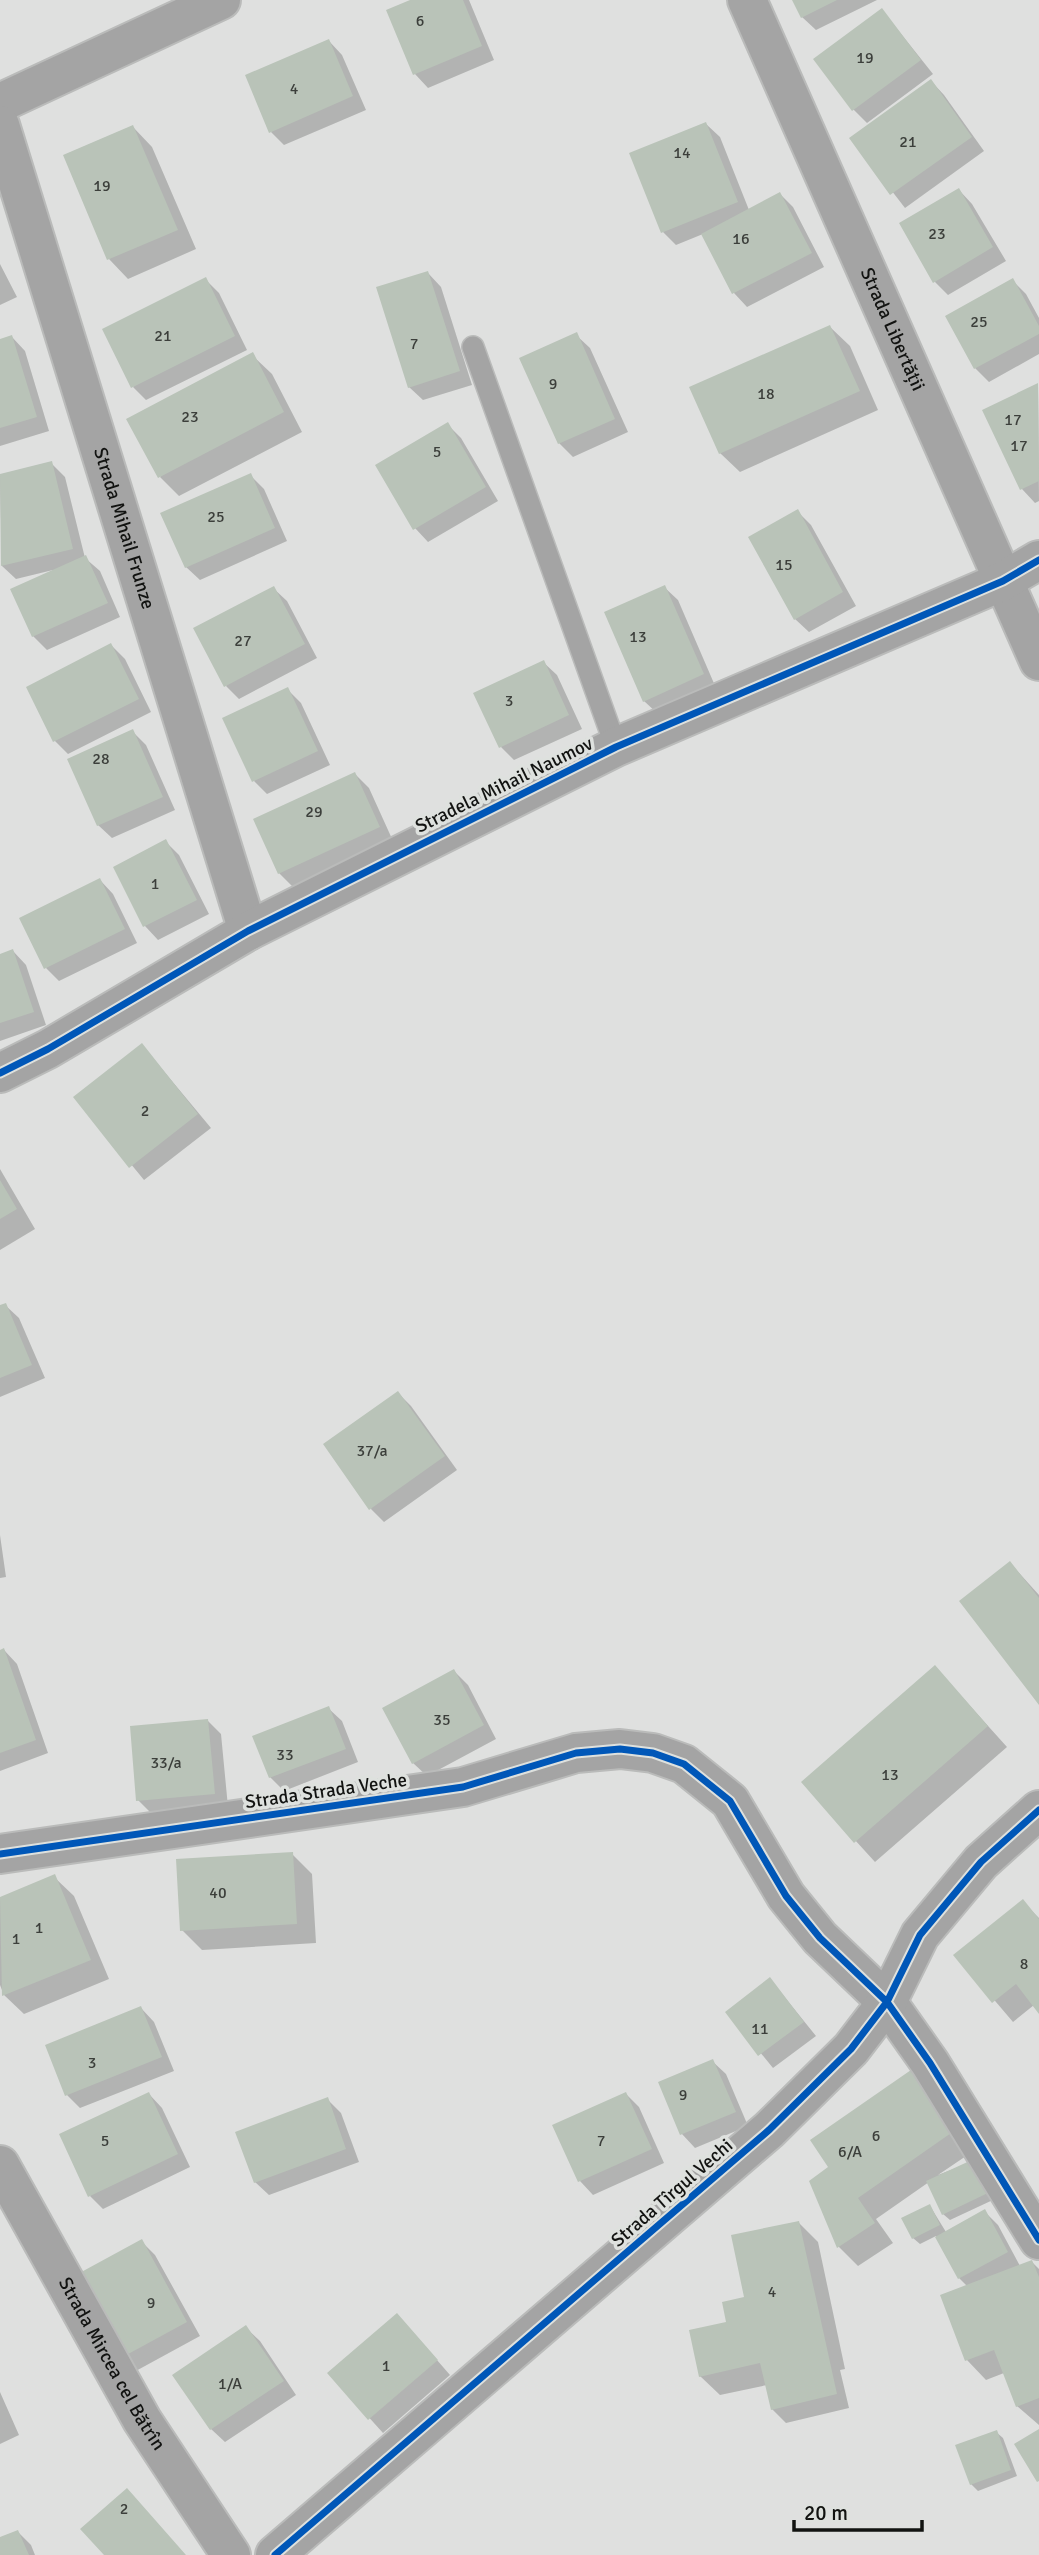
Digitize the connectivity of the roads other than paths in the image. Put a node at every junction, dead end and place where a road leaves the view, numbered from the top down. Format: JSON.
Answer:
{"nodes":[{"id":1,"x":221,"y":0,"type":"edge"},
{"id":2,"x":747,"y":0,"type":"edge"},
{"id":3,"x":0,"y":103,"type":"edge"},
{"id":4,"x":0,"y":125,"type":"edge"},
{"id":5,"x":473,"y":347,"type":"dead end"},
{"id":6,"x":1039,"y":560,"type":"edge"},
{"id":7,"x":1003,"y":581,"type":"junction"},
{"id":8,"x":1039,"y":661,"type":"edge"},
{"id":9,"x":616,"y":747,"type":"junction"},
{"id":10,"x":248,"y":931,"type":"junction"},
{"id":11,"x":0,"y":1073,"type":"edge"},
{"id":12,"x":1039,"y":1810,"type":"edge"},
{"id":13,"x":0,"y":1854,"type":"edge"},
{"id":14,"x":887,"y":2001,"type":"junction"},
{"id":15,"x":0,"y":2165,"type":"edge"},
{"id":16,"x":1039,"y":2240,"type":"edge"},
{"id":17,"x":231,"y":2555,"type":"edge"},
{"id":18,"x":275,"y":2555,"type":"edge"}],
"edges":[{"from":1,"to":3,"type":"street"},
{"from":2,"to":7,"type":"street","name":"Strada Libertății"},
{"from":4,"to":10,"type":"street","name":"Strada Mihail Frunze"},
{"from":5,"to":9,"type":"lane","name":"Stradela Mihail Naumov"},
{"from":6,"to":7,"type":"street","name":"Stradela Mihail Naumov"},
{"from":7,"to":8,"type":"street","name":"Strada Libertății"},
{"from":7,"to":9,"type":"street","name":"Stradela Mihail Naumov"},
{"from":9,"to":10,"type":"street","name":"Stradela Mihail Naumov"},
{"from":10,"to":11,"type":"street","name":"Stradela Mihail Naumov"},
{"from":12,"to":14,"type":"street","name":"Strada Tîrgul Vechi"},
{"from":13,"to":14,"type":"street","name":"Strada Strada Veche"},
{"from":14,"to":16,"type":"street"},
{"from":14,"to":18,"type":"street","name":"Strada Tîrgul Vechi"},
{"from":15,"to":17,"type":"street","name":"Strada Mircea cel Bătrîn"}]}
